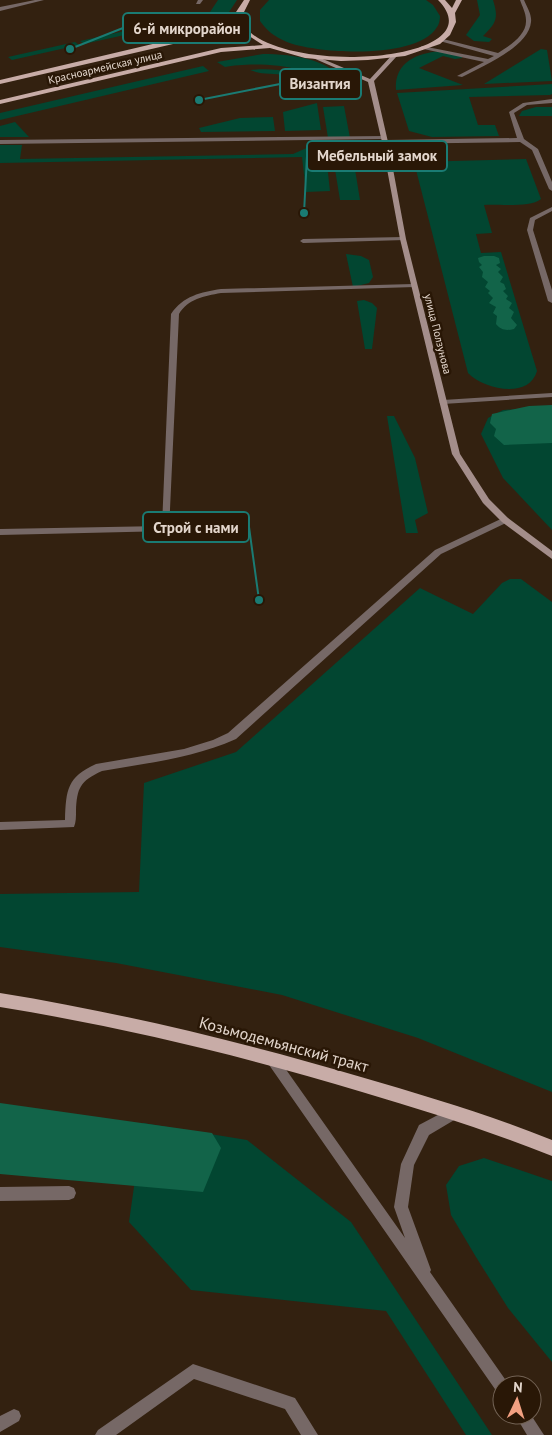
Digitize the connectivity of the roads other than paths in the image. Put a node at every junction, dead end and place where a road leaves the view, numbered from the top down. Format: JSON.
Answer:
{"nodes":[{"id":1,"x":42,"y":0,"type":"edge"},
{"id":2,"x":247,"y":0,"type":"edge"},
{"id":3,"x":441,"y":0,"type":"edge"},
{"id":4,"x":459,"y":0,"type":"edge"},
{"id":5,"x":522,"y":0,"type":"edge"},
{"id":6,"x":0,"y":9,"type":"edge"},
{"id":7,"x":452,"y":12,"type":"junction"},
{"id":8,"x":238,"y":15,"type":"junction"},
{"id":9,"x":439,"y":40,"type":"junction"},
{"id":10,"x":275,"y":48,"type":"junction"},
{"id":11,"x":422,"y":48,"type":"junction"},
{"id":12,"x":394,"y":56,"type":"junction"},
{"id":13,"x":498,"y":56,"type":"junction"},
{"id":14,"x":316,"y":58,"type":"junction"},
{"id":15,"x":488,"y":61,"type":"junction"},
{"id":16,"x":460,"y":76,"type":"dead end"},
{"id":17,"x":372,"y":81,"type":"junction"},
{"id":18,"x":0,"y":82,"type":"edge"},
{"id":19,"x":552,"y":101,"type":"edge"},
{"id":20,"x":0,"y":102,"type":"edge"},
{"id":21,"x":385,"y":140,"type":"junction"},
{"id":22,"x":521,"y":140,"type":"junction"},
{"id":23,"x":0,"y":142,"type":"edge"},
{"id":24,"x":552,"y":189,"type":"edge"},
{"id":25,"x":552,"y":210,"type":"edge"},
{"id":26,"x":403,"y":239,"type":"junction"},
{"id":27,"x":304,"y":241,"type":"dead end"},
{"id":28,"x":414,"y":286,"type":"junction"},
{"id":29,"x":552,"y":301,"type":"edge"},
{"id":30,"x":552,"y":395,"type":"edge"},
{"id":31,"x":443,"y":402,"type":"junction"},
{"id":32,"x":505,"y":520,"type":"junction"},
{"id":33,"x":0,"y":532,"type":"edge"},
{"id":34,"x":552,"y":556,"type":"edge"},
{"id":35,"x":0,"y":826,"type":"edge"},
{"id":36,"x":0,"y":1000,"type":"edge"},
{"id":37,"x":270,"y":1057,"type":"junction"},
{"id":38,"x":456,"y":1112,"type":"junction"},
{"id":39,"x":552,"y":1148,"type":"edge"},
{"id":40,"x":69,"y":1193,"type":"dead end"},
{"id":41,"x":0,"y":1194,"type":"edge"},
{"id":42,"x":429,"y":1283,"type":"junction"},
{"id":43,"x":494,"y":1375,"type":"edge"},
{"id":44,"x":0,"y":1417,"type":"edge"},
{"id":45,"x":0,"y":1425,"type":"edge"},
{"id":46,"x":529,"y":1425,"type":"edge"},
{"id":47,"x":103,"y":1435,"type":"edge"},
{"id":48,"x":310,"y":1435,"type":"edge"},
{"id":49,"x":542,"y":1435,"type":"edge"}],
"edges":[{"from":1,"to":6,"type":"lane"},
{"from":2,"to":8,"type":"main road"},
{"from":3,"to":7,"type":"main road"},
{"from":4,"to":7,"type":"main road"},
{"from":5,"to":13,"type":"lane"},
{"from":7,"to":9,"type":"main road"},
{"from":8,"to":10,"type":"main road"},
{"from":8,"to":18,"type":"main road","name":"Красноармейская улица"},
{"from":9,"to":11,"type":"main road"},
{"from":9,"to":13,"type":"lane"},
{"from":10,"to":14,"type":"main road"},
{"from":10,"to":20,"type":"main road","name":"Красноармейская улица"},
{"from":11,"to":12,"type":"main road"},
{"from":11,"to":15,"type":"lane"},
{"from":12,"to":14,"type":"main road"},
{"from":12,"to":17,"type":"main road"},
{"from":13,"to":15,"type":"lane"},
{"from":14,"to":17,"type":"main road"},
{"from":15,"to":16,"type":"lane"},
{"from":17,"to":21,"type":"main road","name":"улица Ползунова"},
{"from":19,"to":22,"type":"lane"},
{"from":21,"to":22,"type":"lane"},
{"from":21,"to":23,"type":"lane"},
{"from":21,"to":26,"type":"main road","name":"улица Ползунова"},
{"from":22,"to":24,"type":"lane"},
{"from":25,"to":29,"type":"lane"},
{"from":26,"to":27,"type":"lane"},
{"from":26,"to":28,"type":"main road","name":"улица Ползунова"},
{"from":28,"to":31,"type":"main road","name":"улица Ползунова"},
{"from":28,"to":33,"type":"lane"},
{"from":30,"to":31,"type":"lane"},
{"from":31,"to":32,"type":"main road","name":"улица Ползунова"},
{"from":32,"to":34,"type":"main road","name":"улица Ползунова"},
{"from":32,"to":35,"type":"lane"},
{"from":36,"to":37,"type":"main road","name":"Козьмодемьянский тракт"},
{"from":37,"to":38,"type":"main road","name":"Козьмодемьянский тракт"},
{"from":37,"to":42,"type":"lane"},
{"from":38,"to":39,"type":"main road","name":"Козьмодемьянский тракт"},
{"from":38,"to":42,"type":"lane"},
{"from":40,"to":41,"type":"lane"},
{"from":42,"to":43,"type":"lane"},
{"from":44,"to":45,"type":"lane"},
{"from":46,"to":49,"type":"lane"},
{"from":47,"to":48,"type":"lane"}]}
